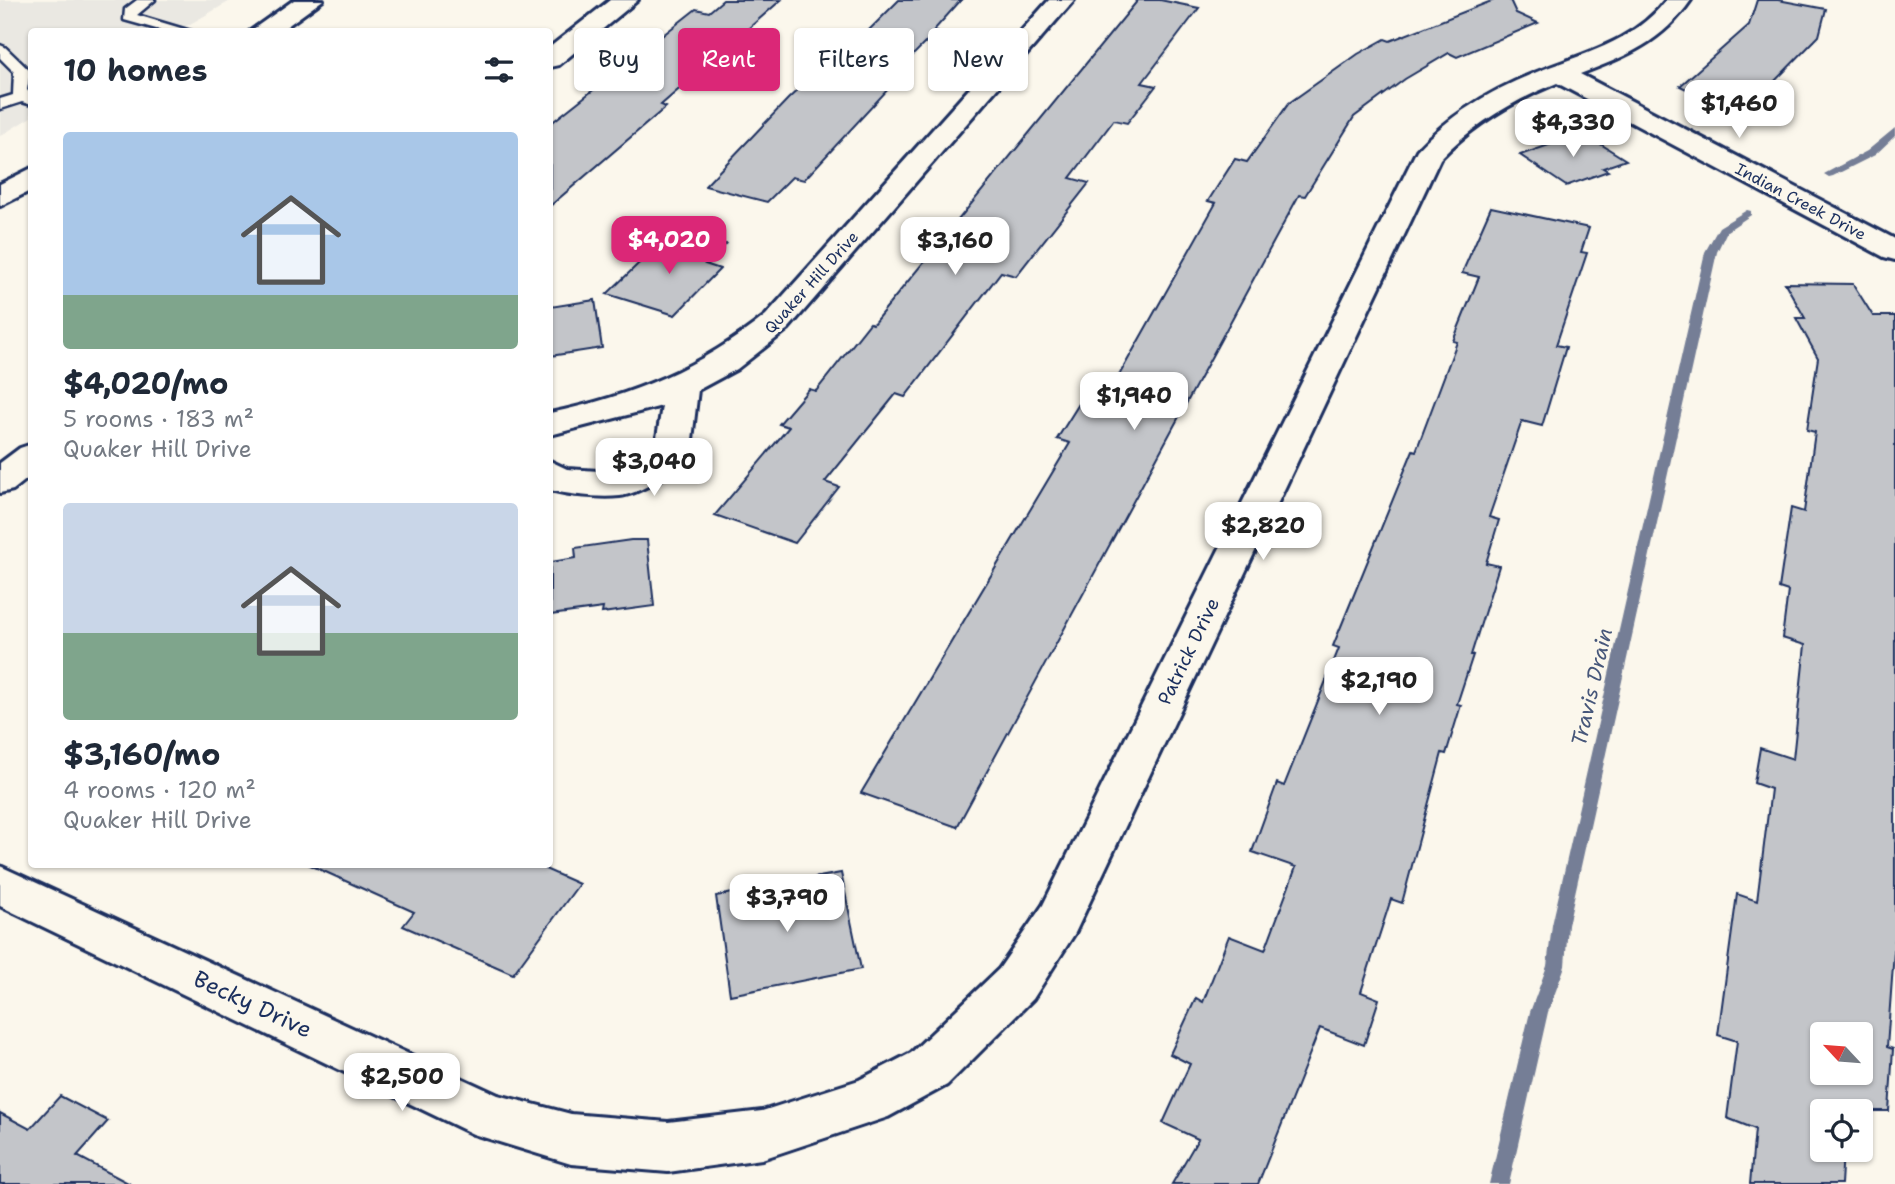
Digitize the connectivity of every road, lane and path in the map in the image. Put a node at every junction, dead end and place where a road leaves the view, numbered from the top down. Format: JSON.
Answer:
{"nodes":[{"id":1,"x":148,"y":0,"type":"edge"},
{"id":2,"x":311,"y":0,"type":"edge"},
{"id":3,"x":626,"y":0,"type":"edge"},
{"id":4,"x":1062,"y":0,"type":"edge"},
{"id":5,"x":1679,"y":0,"type":"edge"},
{"id":6,"x":172,"y":28,"type":"edge"},
{"id":7,"x":267,"y":28,"type":"edge"},
{"id":8,"x":0,"y":50,"type":"edge"},
{"id":9,"x":553,"y":57,"type":"edge"},
{"id":10,"x":1559,"y":73,"type":"junction"},
{"id":11,"x":27,"y":99,"type":"edge"},
{"id":12,"x":0,"y":104,"type":"edge"},
{"id":13,"x":28,"y":180,"type":"edge"},
{"id":14,"x":0,"y":197,"type":"edge"},
{"id":15,"x":1895,"y":251,"type":"edge"},
{"id":16,"x":682,"y":386,"type":"junction"},
{"id":17,"x":553,"y":423,"type":"edge"},
{"id":18,"x":28,"y":459,"type":"edge"},
{"id":19,"x":553,"y":476,"type":"edge"},
{"id":20,"x":0,"y":481,"type":"edge"},
{"id":21,"x":0,"y":885,"type":"edge"},
{"id":22,"x":835,"y":1112,"type":"joint"}],
"edges":[{"from":1,"to":6,"type":"lane"},
{"from":2,"to":7,"type":"street"},
{"from":3,"to":9,"type":"street"},
{"from":4,"to":16,"type":"street","name":"Quaker Hill Drive"},
{"from":5,"to":10,"type":"street","name":"Patrick Drive"},
{"from":8,"to":11,"type":"lane"},
{"from":10,"to":15,"type":"street","name":"Indian Creek Drive"},
{"from":10,"to":22,"type":"street","name":"Patrick Drive"},
{"from":11,"to":12,"type":"lane"},
{"from":13,"to":14,"type":"street"},
{"from":16,"to":17,"type":"street","name":"Quaker Hill Drive"},
{"from":16,"to":19,"type":"street"},
{"from":18,"to":20,"type":"street"},
{"from":21,"to":22,"type":"street","name":"Becky Drive"}]}
